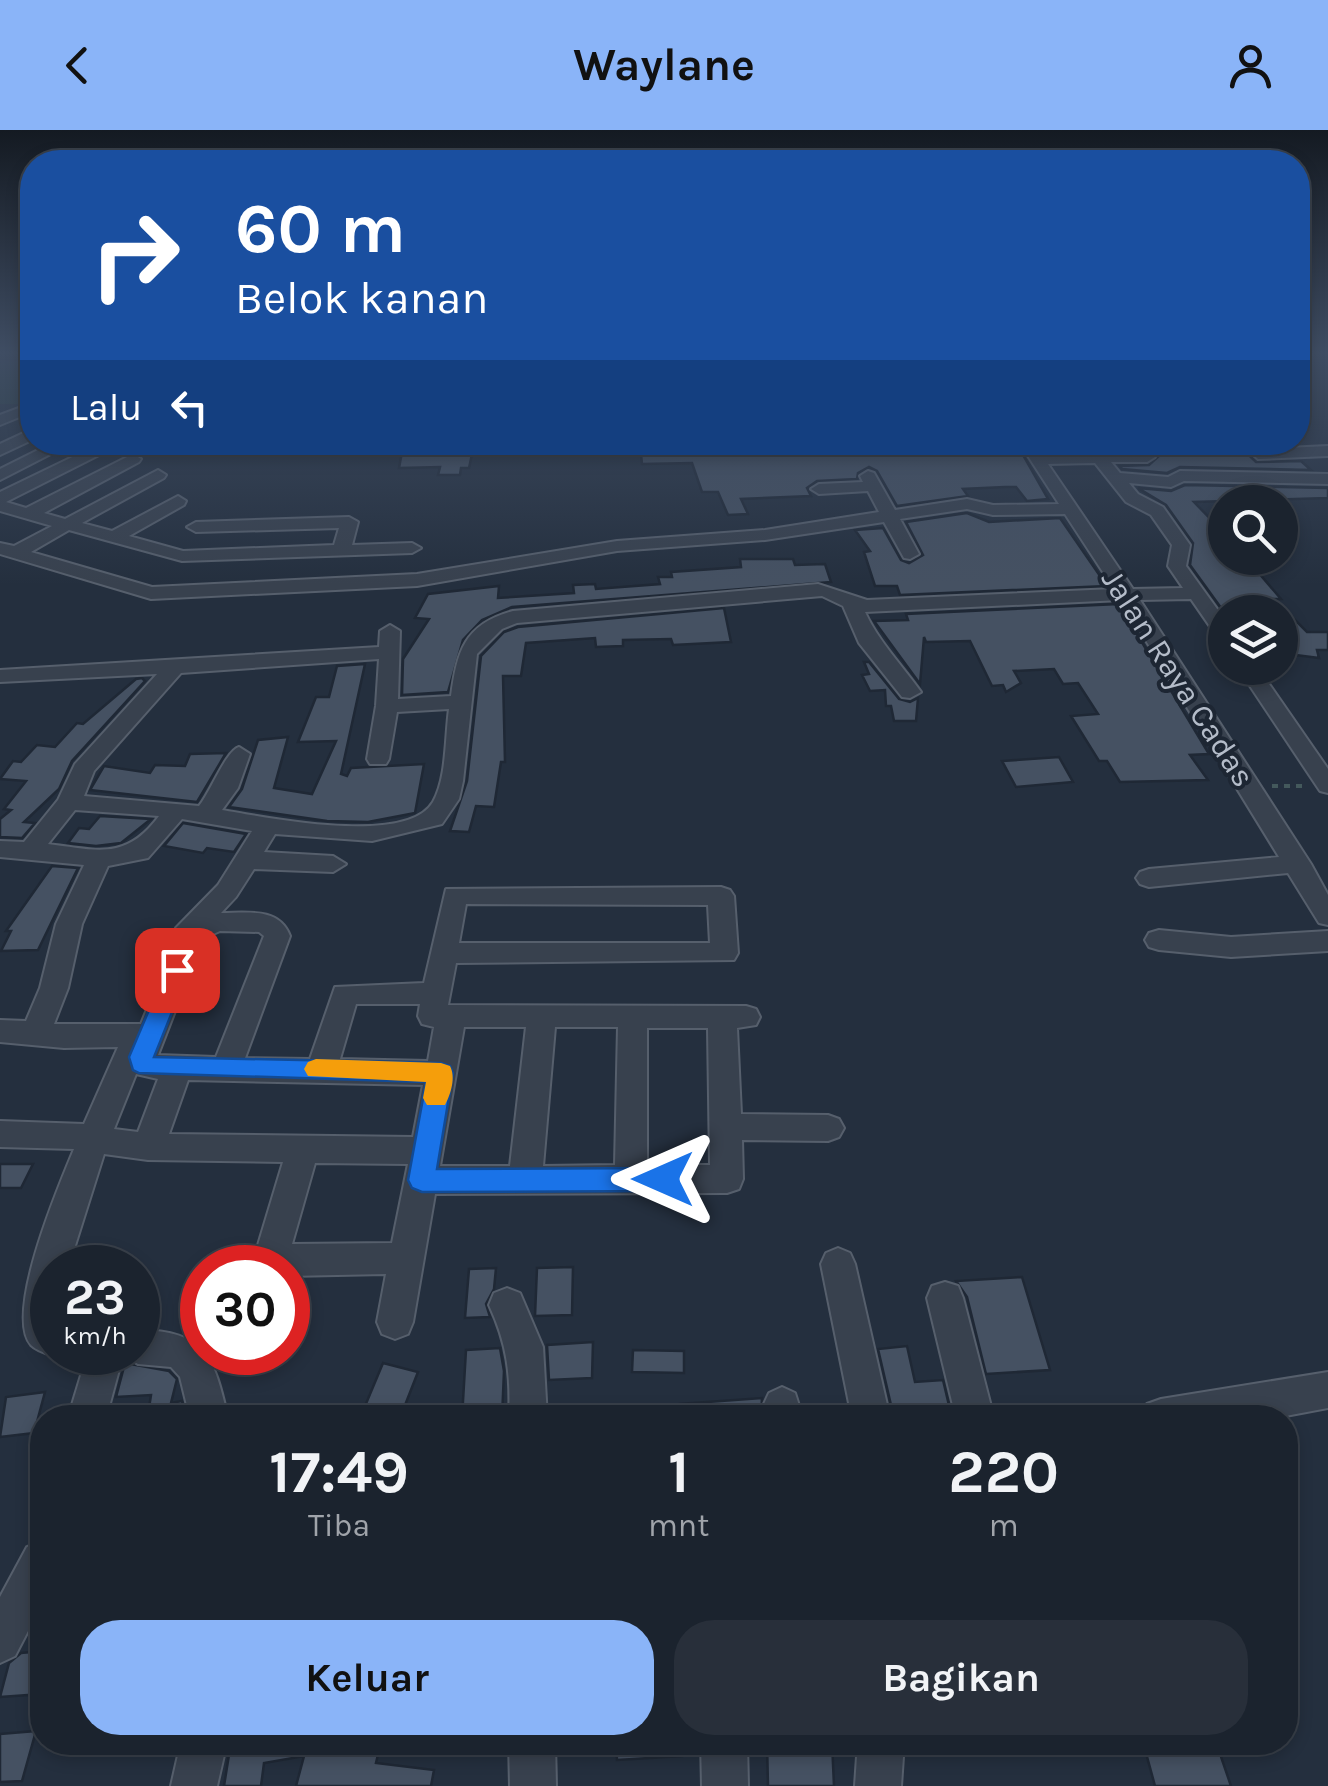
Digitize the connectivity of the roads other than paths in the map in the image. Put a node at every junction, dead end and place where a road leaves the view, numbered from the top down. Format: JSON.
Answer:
{"nodes":[{"id":1,"x":42,"y":455,"type":"edge"},
{"id":2,"x":87,"y":455,"type":"edge"},
{"id":3,"x":104,"y":455,"type":"edge"},
{"id":4,"x":1034,"y":455,"type":"edge"},
{"id":5,"x":1048,"y":455,"type":"edge"},
{"id":6,"x":1081,"y":455,"type":"edge"},
{"id":7,"x":1092,"y":455,"type":"edge"},
{"id":8,"x":1119,"y":455,"type":"edge"},
{"id":9,"x":1148,"y":457,"type":"dead end"},
{"id":10,"x":0,"y":475,"type":"edge"},
{"id":11,"x":158,"y":475,"type":"dead end"},
{"id":12,"x":1114,"y":477,"type":"junction"},
{"id":13,"x":1328,"y":479,"type":"edge"},
{"id":14,"x":818,"y":490,"type":"dead end"},
{"id":15,"x":0,"y":498,"type":"edge"},
{"id":16,"x":178,"y":502,"type":"dead end"},
{"id":17,"x":0,"y":506,"type":"edge"},
{"id":18,"x":1066,"y":509,"type":"junction"},
{"id":19,"x":28,"y":514,"type":"junction"},
{"id":20,"x":892,"y":515,"type":"junction"},
{"id":21,"x":675,"y":518,"type":"dead end"},
{"id":22,"x":67,"y":524,"type":"junction"},
{"id":23,"x":610,"y":526,"type":"dead end"},
{"id":24,"x":196,"y":527,"type":"dead end"},
{"id":25,"x":115,"y":537,"type":"junction"},
{"id":26,"x":683,"y":541,"type":"junction"},
{"id":27,"x":618,"y":546,"type":"junction"},
{"id":28,"x":412,"y":548,"type":"dead end"},
{"id":29,"x":7,"y":550,"type":"edge"},
{"id":30,"x":342,"y":550,"type":"junction"},
{"id":31,"x":910,"y":554,"type":"dead end"},
{"id":32,"x":1189,"y":592,"type":"junction"},
{"id":33,"x":1126,"y":593,"type":"junction"},
{"id":34,"x":851,"y":603,"type":"junction"},
{"id":35,"x":1208,"y":614,"type":"edge"},
{"id":36,"x":175,"y":667,"type":"junction"},
{"id":37,"x":0,"y":676,"type":"edge"},
{"id":38,"x":1259,"y":685,"type":"edge"},
{"id":39,"x":910,"y":692,"type":"dead end"},
{"id":40,"x":462,"y":702,"type":"junction"},
{"id":41,"x":388,"y":706,"type":"junction"},
{"id":42,"x":239,"y":754,"type":"dead end"},
{"id":43,"x":378,"y":760,"type":"dead end"},
{"id":44,"x":1322,"y":786,"type":"edge"},
{"id":45,"x":69,"y":802,"type":"junction"},
{"id":46,"x":175,"y":810,"type":"junction"},
{"id":47,"x":206,"y":814,"type":"junction"},
{"id":48,"x":267,"y":827,"type":"junction"},
{"id":49,"x":32,"y":848,"type":"junction"},
{"id":50,"x":0,"y":849,"type":"edge"},
{"id":51,"x":100,"y":857,"type":"junction"},
{"id":52,"x":246,"y":860,"type":"junction"},
{"id":53,"x":332,"y":864,"type":"dead end"},
{"id":54,"x":1298,"y":864,"type":"junction"},
{"id":55,"x":1149,"y":878,"type":"dead end"},
{"id":56,"x":1328,"y":916,"type":"edge"},
{"id":57,"x":1159,"y":940,"type":"dead end"},
{"id":58,"x":1328,"y":941,"type":"edge"},
{"id":59,"x":444,"y":953,"type":"junction"},
{"id":60,"x":444,"y":1004,"type":"junction"},
{"id":61,"x":542,"y":1016,"type":"junction"},
{"id":62,"x":633,"y":1016,"type":"junction"},
{"id":63,"x":0,"y":1031,"type":"edge"},
{"id":64,"x":36,"y":1032,"type":"junction"},
{"id":65,"x":138,"y":1035,"type":"junction"},
{"id":66,"x":177,"y":1068,"type":"junction"},
{"id":67,"x":226,"y":1069,"type":"junction"},
{"id":68,"x":322,"y":1069,"type":"junction"},
{"id":69,"x":441,"y":1073,"type":"junction"},
{"id":70,"x":726,"y":1127,"type":"junction"},
{"id":71,"x":828,"y":1128,"type":"dead end"},
{"id":72,"x":0,"y":1134,"type":"edge"},
{"id":73,"x":91,"y":1139,"type":"junction"},
{"id":74,"x":148,"y":1146,"type":"junction"},
{"id":75,"x":302,"y":1150,"type":"junction"},
{"id":76,"x":424,"y":1166,"type":"junction"},
{"id":77,"x":525,"y":1180,"type":"junction"},
{"id":78,"x":631,"y":1180,"type":"junction"},
{"id":79,"x":57,"y":1245,"type":"edge"},
{"id":80,"x":407,"y":1258,"type":"junction"},
{"id":81,"x":838,"y":1264,"type":"dead end"},
{"id":82,"x":945,"y":1298,"type":"dead end"},
{"id":83,"x":508,"y":1305,"type":"dead end"},
{"id":84,"x":396,"y":1322,"type":"dead end"},
{"id":85,"x":160,"y":1346,"type":"edge"},
{"id":86,"x":99,"y":1375,"type":"edge"},
{"id":87,"x":1328,"y":1390,"type":"edge"},
{"id":88,"x":91,"y":1405,"type":"edge"},
{"id":89,"x":206,"y":1405,"type":"edge"},
{"id":90,"x":528,"y":1405,"type":"edge"},
{"id":91,"x":867,"y":1405,"type":"edge"},
{"id":92,"x":972,"y":1405,"type":"edge"},
{"id":93,"x":1239,"y":1405,"type":"edge"},
{"id":94,"x":30,"y":1584,"type":"edge"},
{"id":95,"x":0,"y":1640,"type":"edge"},
{"id":96,"x":201,"y":1755,"type":"edge"},
{"id":97,"x":532,"y":1755,"type":"edge"},
{"id":98,"x":724,"y":1755,"type":"edge"},
{"id":99,"x":880,"y":1755,"type":"edge"},
{"id":100,"x":194,"y":1786,"type":"edge"},
{"id":101,"x":533,"y":1786,"type":"edge"},
{"id":102,"x":725,"y":1786,"type":"edge"},
{"id":103,"x":878,"y":1786,"type":"edge"}],
"edges":[{"from":1,"to":10,"type":"street"},
{"from":2,"to":15,"type":"street"},
{"from":3,"to":19,"type":"street"},
{"from":4,"to":18,"type":"street","name":"Jalan Raya Cadas"},
{"from":5,"to":6,"type":"street"},
{"from":7,"to":12,"type":"street"},
{"from":8,"to":9,"type":"street"},
{"from":11,"to":22,"type":"street"},
{"from":12,"to":13,"type":"street"},
{"from":12,"to":32,"type":"street"},
{"from":14,"to":20,"type":"street"},
{"from":16,"to":25,"type":"street"},
{"from":17,"to":19,"type":"street"},
{"from":18,"to":20,"type":"street"},
{"from":18,"to":33,"type":"street","name":"Jalan Raya Cadas"},
{"from":19,"to":22,"type":"street"},
{"from":20,"to":26,"type":"street"},
{"from":20,"to":31,"type":"street"},
{"from":21,"to":26,"type":"street"},
{"from":22,"to":25,"type":"street"},
{"from":22,"to":29,"type":"street"},
{"from":23,"to":27,"type":"street"},
{"from":24,"to":30,"type":"street"},
{"from":25,"to":30,"type":"street"},
{"from":26,"to":27,"type":"street"},
{"from":27,"to":29,"type":"street"},
{"from":28,"to":30,"type":"street"},
{"from":32,"to":33,"type":"street"},
{"from":32,"to":35,"type":"street"},
{"from":33,"to":34,"type":"street"},
{"from":33,"to":54,"type":"street","name":"Jalan Raya Cadas"},
{"from":34,"to":39,"type":"street"},
{"from":34,"to":40,"type":"street"},
{"from":36,"to":37,"type":"street"},
{"from":36,"to":41,"type":"street"},
{"from":36,"to":45,"type":"street"},
{"from":38,"to":44,"type":"street"},
{"from":40,"to":41,"type":"street"},
{"from":40,"to":48,"type":"street"},
{"from":41,"to":43,"type":"street"},
{"from":42,"to":47,"type":"street"},
{"from":45,"to":46,"type":"street"},
{"from":45,"to":49,"type":"street"},
{"from":46,"to":47,"type":"street"},
{"from":46,"to":51,"type":"street"},
{"from":47,"to":48,"type":"street"},
{"from":48,"to":52,"type":"street"},
{"from":49,"to":50,"type":"street"},
{"from":49,"to":51,"type":"street"},
{"from":51,"to":64,"type":"street"},
{"from":52,"to":53,"type":"street"},
{"from":52,"to":65,"type":"street"},
{"from":54,"to":55,"type":"street"},
{"from":54,"to":56,"type":"street","name":"Jalan Raya Cadas"},
{"from":57,"to":58,"type":"street"},
{"from":59,"to":59,"type":"street"},
{"from":59,"to":60,"type":"street"},
{"from":60,"to":61,"type":"street"},
{"from":60,"to":68,"type":"street"},
{"from":60,"to":69,"type":"street"},
{"from":61,"to":62,"type":"street"},
{"from":61,"to":77,"type":"street"},
{"from":62,"to":70,"type":"street"},
{"from":62,"to":78,"type":"street"},
{"from":63,"to":64,"type":"street"},
{"from":64,"to":65,"type":"street"},
{"from":65,"to":73,"type":"street"},
{"from":66,"to":67,"type":"street"},
{"from":66,"to":67,"type":"street"},
{"from":66,"to":74,"type":"street"},
{"from":67,"to":68,"type":"street"},
{"from":68,"to":69,"type":"street"},
{"from":69,"to":76,"type":"street"},
{"from":70,"to":71,"type":"street"},
{"from":70,"to":78,"type":"street"},
{"from":72,"to":73,"type":"street"},
{"from":73,"to":74,"type":"street"},
{"from":73,"to":79,"type":"street"},
{"from":74,"to":75,"type":"street"},
{"from":75,"to":76,"type":"street"},
{"from":75,"to":80,"type":"street"},
{"from":76,"to":77,"type":"street"},
{"from":76,"to":80,"type":"street"},
{"from":77,"to":78,"type":"street"},
{"from":80,"to":84,"type":"street"},
{"from":81,"to":91,"type":"street"},
{"from":82,"to":92,"type":"street"},
{"from":83,"to":90,"type":"street"},
{"from":85,"to":89,"type":"street"},
{"from":86,"to":88,"type":"street"},
{"from":87,"to":93,"type":"street"},
{"from":94,"to":95,"type":"street"},
{"from":96,"to":100,"type":"street"},
{"from":97,"to":101,"type":"street"},
{"from":98,"to":102,"type":"street"},
{"from":99,"to":103,"type":"street"}]}
